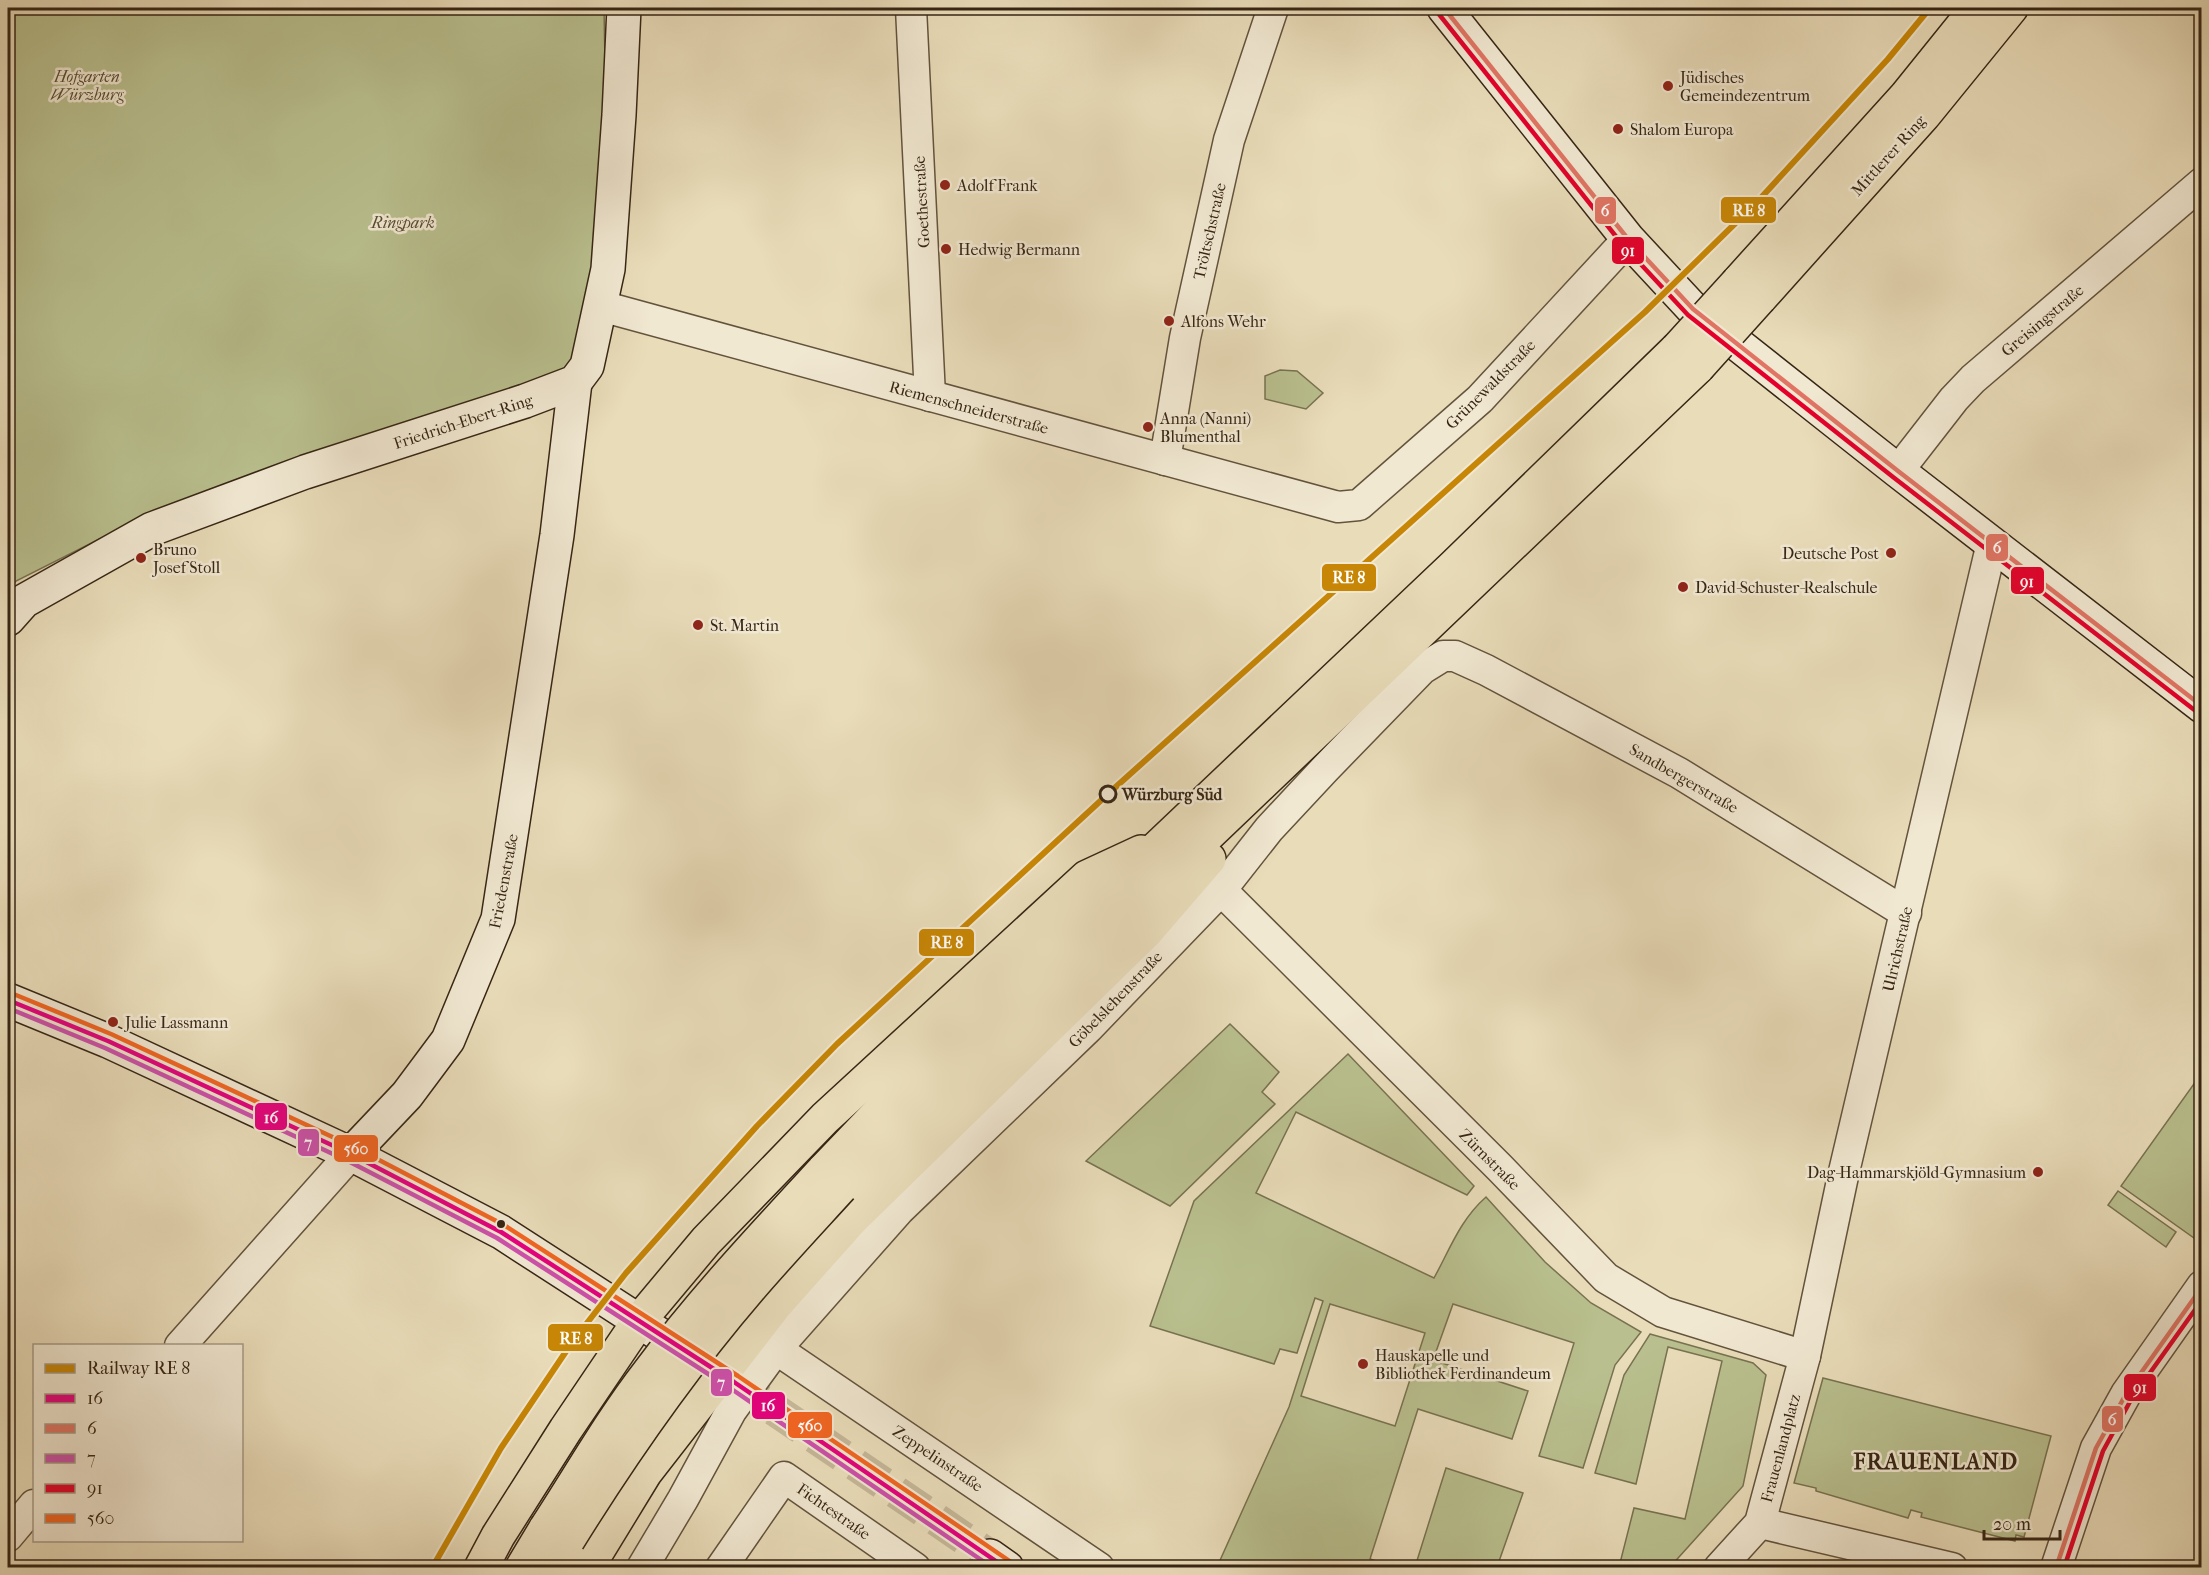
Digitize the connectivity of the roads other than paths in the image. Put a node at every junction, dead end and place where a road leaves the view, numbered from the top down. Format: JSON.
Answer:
{"nodes":[{"id":1,"x":624,"y":8,"type":"edge"},
{"id":2,"x":911,"y":8,"type":"edge"},
{"id":3,"x":1273,"y":8,"type":"edge"},
{"id":4,"x":1444,"y":8,"type":"edge"},
{"id":5,"x":1977,"y":8,"type":"edge"},
{"id":6,"x":2011,"y":8,"type":"edge"},
{"id":7,"x":2202,"y":183,"type":"edge"},
{"id":8,"x":1628,"y":239,"type":"junction"},
{"id":9,"x":1749,"y":290,"type":"junction"},
{"id":10,"x":601,"y":306,"type":"junction"},
{"id":11,"x":1687,"y":358,"type":"junction"},
{"id":12,"x":575,"y":382,"type":"junction"},
{"id":13,"x":930,"y":396,"type":"junction"},
{"id":14,"x":1165,"y":460,"type":"junction"},
{"id":15,"x":1898,"y":471,"type":"junction"},
{"id":16,"x":1338,"y":507,"type":"joint"},
{"id":17,"x":1992,"y":543,"type":"junction"},
{"id":18,"x":8,"y":619,"type":"edge"},
{"id":19,"x":1455,"y":656,"type":"joint"},
{"id":20,"x":2202,"y":706,"type":"edge"},
{"id":21,"x":1293,"y":752,"type":"junction"},
{"id":22,"x":1164,"y":841,"type":"junction"},
{"id":23,"x":1221,"y":891,"type":"junction"},
{"id":24,"x":1906,"y":913,"type":"junction"},
{"id":25,"x":8,"y":1000,"type":"edge"},
{"id":26,"x":351,"y":1154,"type":"junction"},
{"id":27,"x":832,"y":1179,"type":"junction"},
{"id":28,"x":2202,"y":1286,"type":"edge"},
{"id":29,"x":639,"y":1321,"type":"junction"},
{"id":30,"x":182,"y":1344,"type":"edge"},
{"id":31,"x":776,"y":1349,"type":"junction"},
{"id":32,"x":1805,"y":1356,"type":"junction"},
{"id":33,"x":727,"y":1378,"type":"junction"},
{"id":34,"x":33,"y":1506,"type":"edge"},
{"id":35,"x":1760,"y":1523,"type":"junction"},
{"id":36,"x":8,"y":1536,"type":"edge"},
{"id":37,"x":555,"y":1545,"type":"edge"},
{"id":38,"x":481,"y":1568,"type":"edge"},
{"id":39,"x":522,"y":1568,"type":"edge"},
{"id":40,"x":587,"y":1568,"type":"edge"},
{"id":41,"x":642,"y":1568,"type":"edge"},
{"id":42,"x":721,"y":1568,"type":"edge"},
{"id":43,"x":915,"y":1568,"type":"edge"},
{"id":44,"x":1099,"y":1568,"type":"edge"},
{"id":45,"x":1719,"y":1568,"type":"edge"},
{"id":46,"x":1953,"y":1568,"type":"edge"},
{"id":47,"x":2056,"y":1568,"type":"edge"}],
"edges":[{"from":1,"to":10,"type":"street"},
{"from":2,"to":13,"type":"street","name":"Goethestraße"},
{"from":3,"to":14,"type":"street","name":"Tröltschstraße"},
{"from":4,"to":8,"type":"street"},
{"from":5,"to":9,"type":"main road","name":"Mittlerer Ring"},
{"from":6,"to":9,"type":"main road","name":"Mittlerer Ring"},
{"from":7,"to":15,"type":"street","name":"Greisingstraße"},
{"from":8,"to":15,"type":"street"},
{"from":8,"to":16,"type":"street","name":"Grünewaldstraße"},
{"from":9,"to":11,"type":"main road","bridge":true},
{"from":10,"to":12,"type":"street"},
{"from":10,"to":13,"type":"street","name":"Riemenschneiderstraße"},
{"from":11,"to":21,"type":"main road"},
{"from":11,"to":22,"type":"main road"},
{"from":12,"to":18,"type":"street","name":"Friedrich-Ebert-Ring"},
{"from":12,"to":26,"type":"street","name":"Friedenstraße"},
{"from":13,"to":14,"type":"street","name":"Riemenschneiderstraße"},
{"from":14,"to":16,"type":"street","name":"Riemenschneiderstraße"},
{"from":15,"to":17,"type":"street"},
{"from":17,"to":20,"type":"street"},
{"from":17,"to":24,"type":"street","name":"Ulrichstraße"},
{"from":19,"to":23,"type":"street","name":"Göbelslehenstraße"},
{"from":19,"to":24,"type":"street","name":"Sandbergerstraße"},
{"from":21,"to":27,"type":"main road"},
{"from":21,"to":33,"type":"main road"},
{"from":22,"to":27,"type":"main road"},
{"from":22,"to":29,"type":"main road"},
{"from":23,"to":31,"type":"street","name":"Göbelslehenstraße"},
{"from":23,"to":32,"type":"street","name":"Zürnstraße"},
{"from":24,"to":32,"type":"street","name":"Ulrichstraße"},
{"from":25,"to":26,"type":"street"},
{"from":26,"to":29,"type":"street"},
{"from":26,"to":30,"type":"street","name":"Friedenstraße"},
{"from":27,"to":37,"type":"main road","bridge":true},
{"from":28,"to":47,"type":"street"},
{"from":29,"to":33,"type":"street"},
{"from":29,"to":38,"type":"main road"},
{"from":31,"to":41,"type":"street"},
{"from":31,"to":44,"type":"street","name":"Zeppelinstraße"},
{"from":32,"to":35,"type":"street","name":"Frauenlandplatz"},
{"from":33,"to":40,"type":"main road"},
{"from":34,"to":36,"type":"street"},
{"from":35,"to":45,"type":"street"},
{"from":35,"to":46,"type":"street","name":"Frauenlandplatz"},
{"from":37,"to":39,"type":"main road"},
{"from":42,"to":43,"type":"street","name":"Fichtestraße"}]}
